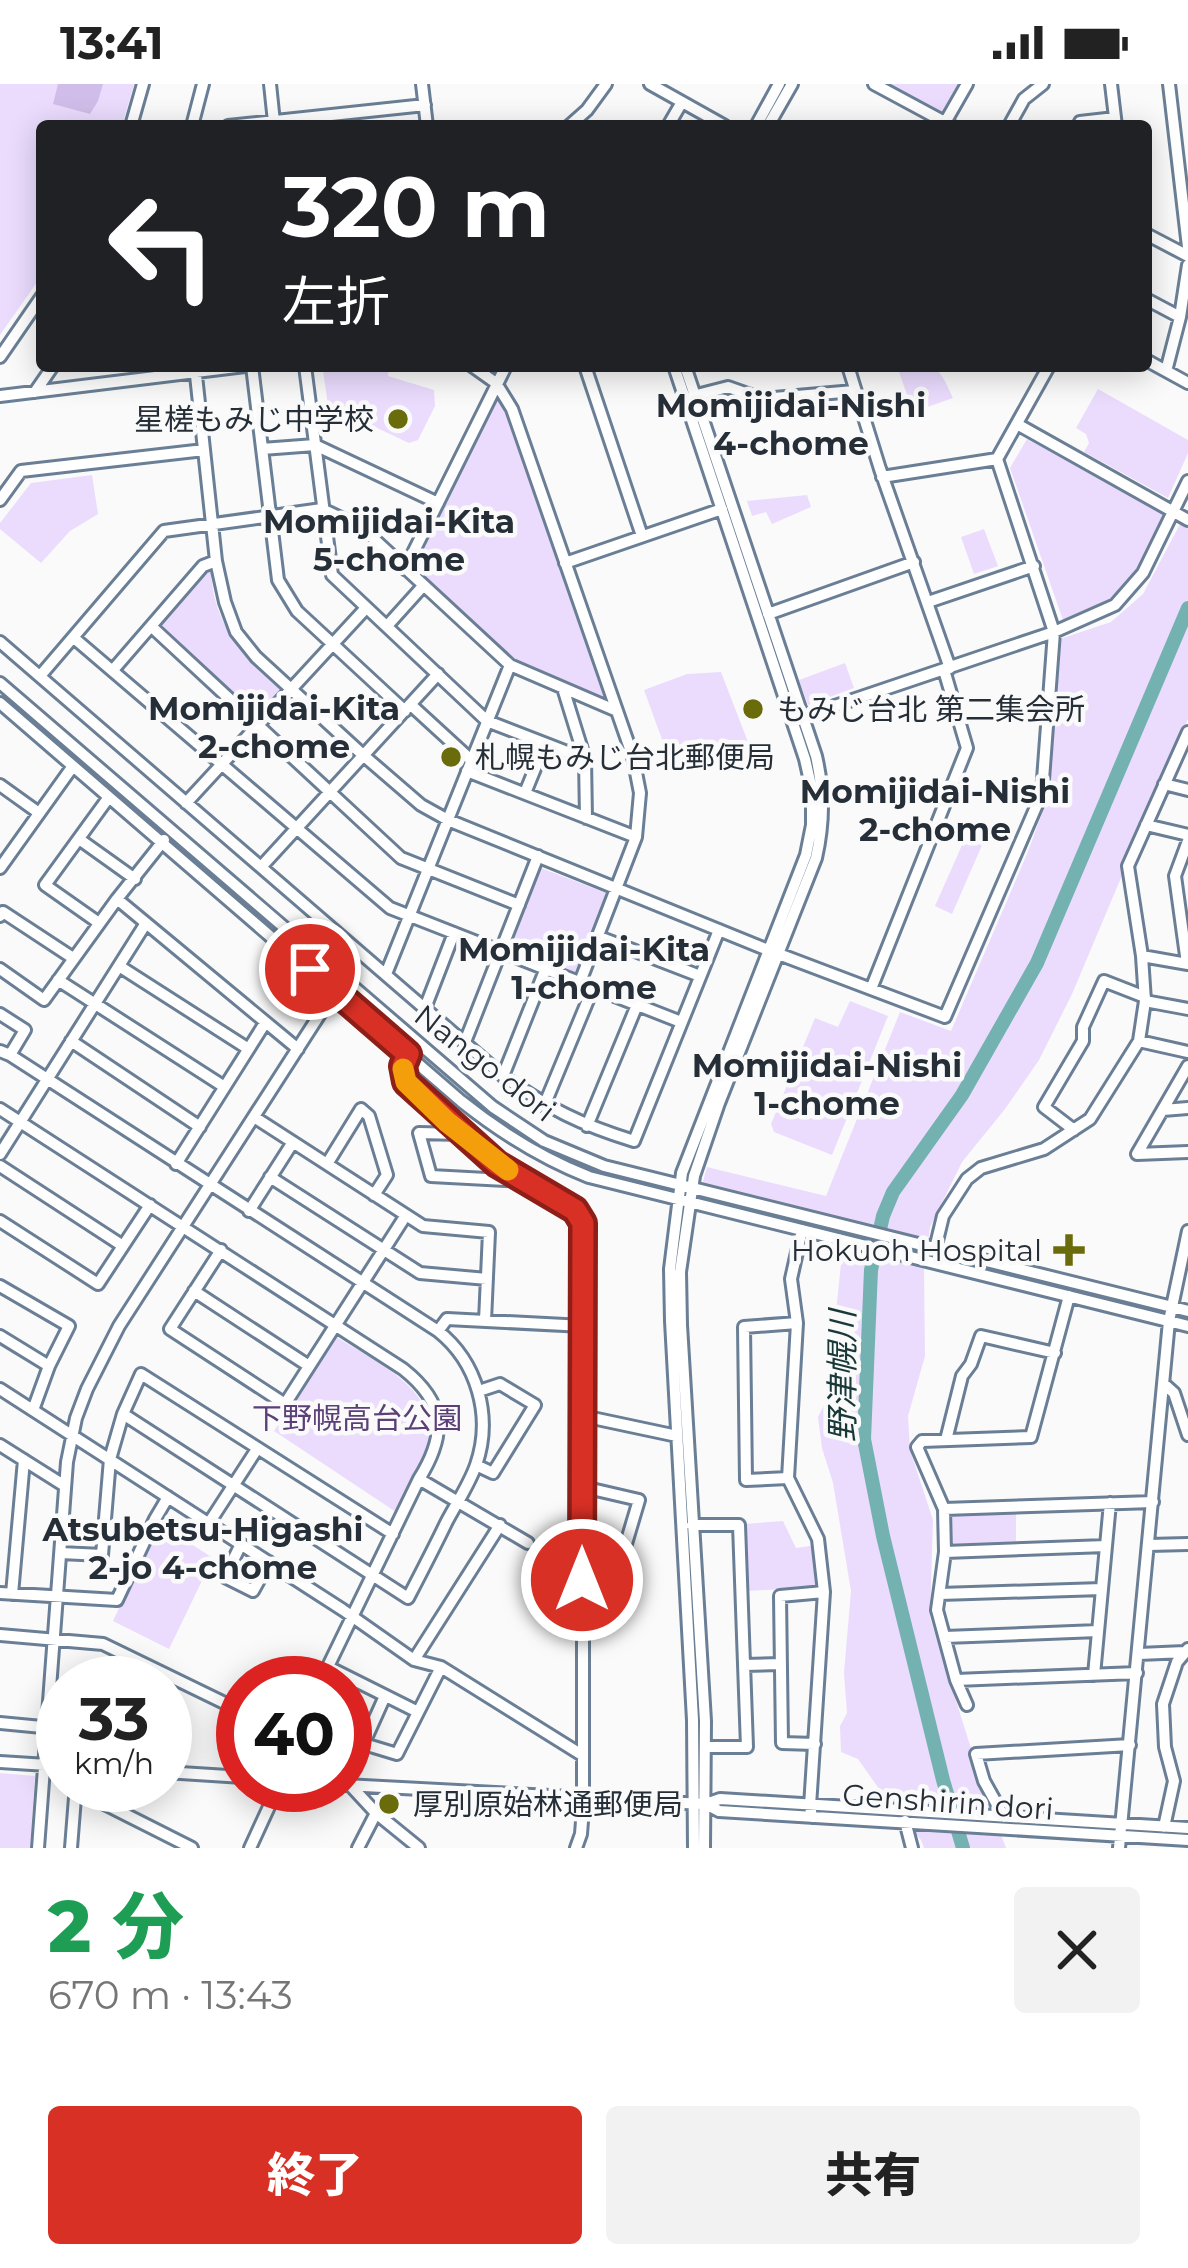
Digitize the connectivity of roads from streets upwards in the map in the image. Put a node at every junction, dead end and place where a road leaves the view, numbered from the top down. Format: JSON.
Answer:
{"nodes":[{"id":1,"x":143,"y":84,"type":"edge"},
{"id":2,"x":203,"y":84,"type":"edge"},
{"id":3,"x":270,"y":84,"type":"edge"},
{"id":4,"x":422,"y":84,"type":"edge"},
{"id":5,"x":607,"y":84,"type":"edge"},
{"id":6,"x":650,"y":84,"type":"edge"},
{"id":7,"x":779,"y":84,"type":"edge"},
{"id":8,"x":792,"y":84,"type":"edge"},
{"id":9,"x":874,"y":84,"type":"edge"},
{"id":10,"x":967,"y":84,"type":"edge"},
{"id":11,"x":1043,"y":84,"type":"edge"},
{"id":12,"x":1111,"y":84,"type":"edge"},
{"id":13,"x":1169,"y":84,"type":"edge"},
{"id":14,"x":682,"y":102,"type":"junction"},
{"id":15,"x":425,"y":105,"type":"junction"},
{"id":16,"x":133,"y":120,"type":"edge"},
{"id":17,"x":194,"y":120,"type":"edge"},
{"id":18,"x":274,"y":120,"type":"edge"},
{"id":19,"x":299,"y":120,"type":"edge"},
{"id":20,"x":427,"y":120,"type":"edge"},
{"id":21,"x":576,"y":120,"type":"edge"},
{"id":22,"x":672,"y":120,"type":"edge"},
{"id":23,"x":714,"y":120,"type":"edge"},
{"id":24,"x":759,"y":120,"type":"edge"},
{"id":25,"x":771,"y":120,"type":"edge"},
{"id":26,"x":938,"y":120,"type":"edge"},
{"id":27,"x":949,"y":120,"type":"edge"},
{"id":28,"x":1012,"y":120,"type":"edge"},
{"id":29,"x":1115,"y":120,"type":"edge"},
{"id":30,"x":1152,"y":238,"type":"edge"},
{"id":31,"x":1188,"y":247,"type":"edge"},
{"id":32,"x":1188,"y":261,"type":"edge"},
{"id":33,"x":1152,"y":302,"type":"edge"},
{"id":34,"x":36,"y":305,"type":"edge"},
{"id":35,"x":1180,"y":317,"type":"junction"},
{"id":36,"x":0,"y":357,"type":"edge"},
{"id":37,"x":1152,"y":363,"type":"edge"},
{"id":38,"x":1166,"y":371,"type":"junction"},
{"id":39,"x":49,"y":372,"type":"edge"},
{"id":40,"x":141,"y":372,"type":"edge"},
{"id":41,"x":184,"y":372,"type":"edge"},
{"id":42,"x":195,"y":372,"type":"edge"},
{"id":43,"x":250,"y":372,"type":"edge"},
{"id":44,"x":306,"y":372,"type":"edge"},
{"id":45,"x":480,"y":372,"type":"edge"},
{"id":46,"x":502,"y":372,"type":"edge"},
{"id":47,"x":587,"y":372,"type":"edge"},
{"id":48,"x":676,"y":372,"type":"edge"},
{"id":49,"x":687,"y":372,"type":"edge"},
{"id":50,"x":849,"y":372,"type":"edge"},
{"id":51,"x":1046,"y":372,"type":"edge"},
{"id":52,"x":142,"y":380,"type":"junction"},
{"id":53,"x":496,"y":383,"type":"junction"},
{"id":54,"x":1188,"y":383,"type":"edge"},
{"id":55,"x":854,"y":391,"type":"junction"},
{"id":56,"x":34,"y":392,"type":"junction"},
{"id":57,"x":0,"y":396,"type":"edge"},
{"id":58,"x":693,"y":396,"type":"junction"},
{"id":59,"x":1017,"y":424,"type":"junction"},
{"id":60,"x":315,"y":445,"type":"junction"},
{"id":61,"x":262,"y":449,"type":"junction"},
{"id":62,"x":204,"y":450,"type":"junction"},
{"id":63,"x":997,"y":459,"type":"junction"},
{"id":64,"x":882,"y":477,"type":"junction"},
{"id":65,"x":1188,"y":481,"type":"edge"},
{"id":66,"x":0,"y":500,"type":"edge"},
{"id":67,"x":438,"y":503,"type":"junction"},
{"id":68,"x":726,"y":508,"type":"junction"},
{"id":69,"x":322,"y":509,"type":"junction"},
{"id":70,"x":1175,"y":511,"type":"junction"},
{"id":71,"x":269,"y":515,"type":"junction"},
{"id":72,"x":1188,"y":520,"type":"edge"},
{"id":73,"x":212,"y":523,"type":"junction"},
{"id":74,"x":643,"y":536,"type":"junction"},
{"id":75,"x":216,"y":561,"type":"junction"},
{"id":76,"x":914,"y":562,"type":"junction"},
{"id":77,"x":565,"y":563,"type":"junction"},
{"id":78,"x":1034,"y":566,"type":"junction"},
{"id":79,"x":405,"y":569,"type":"junction"},
{"id":80,"x":423,"y":586,"type":"junction"},
{"id":81,"x":928,"y":602,"type":"junction"},
{"id":82,"x":366,"y":608,"type":"junction"},
{"id":83,"x":768,"y":614,"type":"junction"},
{"id":84,"x":387,"y":626,"type":"junction"},
{"id":85,"x":152,"y":627,"type":"junction"},
{"id":86,"x":1054,"y":632,"type":"junction"},
{"id":87,"x":74,"y":638,"type":"junction"},
{"id":88,"x":0,"y":642,"type":"edge"},
{"id":89,"x":333,"y":644,"type":"junction"},
{"id":90,"x":510,"y":665,"type":"junction"},
{"id":91,"x":947,"y":669,"type":"junction"},
{"id":92,"x":113,"y":670,"type":"junction"},
{"id":93,"x":438,"y":674,"type":"junction"},
{"id":94,"x":40,"y":676,"type":"junction"},
{"id":95,"x":0,"y":683,"type":"edge"},
{"id":96,"x":563,"y":688,"type":"junction"},
{"id":97,"x":292,"y":689,"type":"junction"},
{"id":98,"x":0,"y":703,"type":"edge"},
{"id":99,"x":408,"y":708,"type":"junction"},
{"id":100,"x":617,"y":710,"type":"junction"},
{"id":101,"x":798,"y":719,"type":"junction"},
{"id":102,"x":487,"y":722,"type":"junction"},
{"id":103,"x":257,"y":726,"type":"junction"},
{"id":104,"x":1188,"y":732,"type":"edge"},
{"id":105,"x":545,"y":744,"type":"junction"},
{"id":106,"x":1185,"y":747,"type":"edge"},
{"id":107,"x":363,"y":755,"type":"junction"},
{"id":108,"x":585,"y":759,"type":"junction"},
{"id":109,"x":222,"y":764,"type":"junction"},
{"id":110,"x":469,"y":765,"type":"junction"},
{"id":111,"x":73,"y":766,"type":"junction"},
{"id":112,"x":1164,"y":784,"type":"junction"},
{"id":113,"x":0,"y":785,"type":"edge"},
{"id":114,"x":1188,"y":790,"type":"edge"},
{"id":115,"x":329,"y":792,"type":"junction"},
{"id":116,"x":525,"y":793,"type":"junction"},
{"id":117,"x":109,"y":797,"type":"junction"},
{"id":118,"x":186,"y":803,"type":"junction"},
{"id":119,"x":39,"y":813,"type":"junction"},
{"id":120,"x":586,"y":818,"type":"junction"},
{"id":121,"x":448,"y":820,"type":"junction"},
{"id":122,"x":1146,"y":825,"type":"junction"},
{"id":123,"x":297,"y":827,"type":"junction"},
{"id":124,"x":171,"y":831,"type":"junction"},
{"id":125,"x":636,"y":837,"type":"junction"},
{"id":126,"x":79,"y":838,"type":"junction"},
{"id":127,"x":1188,"y":838,"type":"edge"},
{"id":128,"x":162,"y":843,"type":"junction"},
{"id":129,"x":5,"y":849,"type":"edge"},
{"id":130,"x":538,"y":856,"type":"junction"},
{"id":131,"x":0,"y":868,"type":"edge"},
{"id":132,"x":261,"y":868,"type":"junction"},
{"id":133,"x":428,"y":869,"type":"junction"},
{"id":134,"x":1181,"y":877,"type":"edge"},
{"id":135,"x":135,"y":879,"type":"junction"},
{"id":136,"x":618,"y":889,"type":"junction"},
{"id":137,"x":116,"y":899,"type":"junction"},
{"id":138,"x":519,"y":905,"type":"junction"},
{"id":139,"x":410,"y":915,"type":"junction"},
{"id":140,"x":0,"y":916,"type":"edge"},
{"id":141,"x":146,"y":922,"type":"junction"},
{"id":142,"x":1184,"y":922,"type":"edge"},
{"id":143,"x":99,"y":923,"type":"junction"},
{"id":144,"x":719,"y":930,"type":"junction"},
{"id":145,"x":454,"y":933,"type":"junction"},
{"id":146,"x":599,"y":937,"type":"junction"},
{"id":147,"x":501,"y":951,"type":"junction"},
{"id":148,"x":773,"y":952,"type":"junction"},
{"id":149,"x":1142,"y":956,"type":"junction"},
{"id":150,"x":73,"y":958,"type":"junction"},
{"id":151,"x":1187,"y":963,"type":"edge"},
{"id":152,"x":119,"y":966,"type":"junction"},
{"id":153,"x":546,"y":968,"type":"junction"},
{"id":154,"x":0,"y":969,"type":"edge"},
{"id":155,"x":386,"y":974,"type":"junction"},
{"id":156,"x":700,"y":976,"type":"junction"},
{"id":157,"x":343,"y":979,"type":"junction"},
{"id":158,"x":58,"y":980,"type":"junction"},
{"id":159,"x":586,"y":985,"type":"junction"},
{"id":160,"x":871,"y":989,"type":"junction"},
{"id":161,"x":335,"y":991,"type":"junction"},
{"id":162,"x":1145,"y":999,"type":"junction"},
{"id":163,"x":94,"y":1003,"type":"junction"},
{"id":164,"x":637,"y":1005,"type":"junction"},
{"id":165,"x":425,"y":1008,"type":"junction"},
{"id":166,"x":1188,"y":1009,"type":"edge"},
{"id":167,"x":0,"y":1015,"type":"edge"},
{"id":168,"x":265,"y":1022,"type":"junction"},
{"id":169,"x":681,"y":1022,"type":"junction"},
{"id":170,"x":70,"y":1041,"type":"junction"},
{"id":171,"x":464,"y":1042,"type":"junction"},
{"id":172,"x":1139,"y":1042,"type":"junction"},
{"id":173,"x":418,"y":1043,"type":"junction"},
{"id":174,"x":247,"y":1048,"type":"junction"},
{"id":175,"x":298,"y":1048,"type":"junction"},
{"id":176,"x":1188,"y":1052,"type":"edge"},
{"id":177,"x":5,"y":1053,"type":"edge"},
{"id":178,"x":408,"y":1054,"type":"junction"},
{"id":179,"x":1188,"y":1066,"type":"edge"},
{"id":180,"x":503,"y":1076,"type":"junction"},
{"id":181,"x":46,"y":1078,"type":"junction"},
{"id":182,"x":223,"y":1086,"type":"junction"},
{"id":183,"x":544,"y":1106,"type":"junction"},
{"id":184,"x":1188,"y":1108,"type":"edge"},
{"id":185,"x":0,"y":1109,"type":"edge"},
{"id":186,"x":1163,"y":1110,"type":"junction"},
{"id":187,"x":254,"y":1117,"type":"junction"},
{"id":188,"x":21,"y":1122,"type":"junction"},
{"id":189,"x":200,"y":1126,"type":"junction"},
{"id":190,"x":587,"y":1126,"type":"junction"},
{"id":191,"x":1073,"y":1130,"type":"junction"},
{"id":192,"x":461,"y":1134,"type":"junction"},
{"id":193,"x":292,"y":1142,"type":"junction"},
{"id":194,"x":1188,"y":1152,"type":"edge"},
{"id":195,"x":0,"y":1154,"type":"edge"},
{"id":196,"x":176,"y":1164,"type":"junction"},
{"id":197,"x":326,"y":1164,"type":"junction"},
{"id":198,"x":0,"y":1166,"type":"edge"},
{"id":199,"x":270,"y":1177,"type":"junction"},
{"id":200,"x":527,"y":1181,"type":"junction"},
{"id":201,"x":210,"y":1186,"type":"junction"},
{"id":202,"x":685,"y":1187,"type":"junction"},
{"id":203,"x":374,"y":1195,"type":"junction"},
{"id":204,"x":683,"y":1201,"type":"junction"},
{"id":205,"x":150,"y":1204,"type":"junction"},
{"id":206,"x":249,"y":1211,"type":"junction"},
{"id":207,"x":406,"y":1215,"type":"junction"},
{"id":208,"x":0,"y":1221,"type":"edge"},
{"id":209,"x":184,"y":1226,"type":"junction"},
{"id":210,"x":802,"y":1230,"type":"junction"},
{"id":211,"x":1188,"y":1231,"type":"edge"},
{"id":212,"x":123,"y":1246,"type":"junction"},
{"id":213,"x":935,"y":1248,"type":"junction"},
{"id":214,"x":221,"y":1250,"type":"junction"},
{"id":215,"x":384,"y":1250,"type":"junction"},
{"id":216,"x":932,"y":1262,"type":"junction"},
{"id":217,"x":487,"y":1279,"type":"junction"},
{"id":218,"x":363,"y":1283,"type":"junction"},
{"id":219,"x":0,"y":1286,"type":"edge"},
{"id":220,"x":194,"y":1291,"type":"junction"},
{"id":221,"x":1069,"y":1296,"type":"junction"},
{"id":222,"x":1188,"y":1311,"type":"edge"},
{"id":223,"x":1170,"y":1314,"type":"junction"},
{"id":224,"x":485,"y":1321,"type":"junction"},
{"id":225,"x":797,"y":1323,"type":"junction"},
{"id":226,"x":335,"y":1326,"type":"junction"},
{"id":227,"x":584,"y":1326,"type":"junction"},
{"id":228,"x":1188,"y":1326,"type":"edge"},
{"id":229,"x":438,"y":1331,"type":"junction"},
{"id":230,"x":0,"y":1336,"type":"edge"},
{"id":231,"x":1055,"y":1353,"type":"junction"},
{"id":232,"x":49,"y":1366,"type":"junction"},
{"id":233,"x":309,"y":1366,"type":"junction"},
{"id":234,"x":1164,"y":1384,"type":"junction"},
{"id":235,"x":0,"y":1389,"type":"edge"},
{"id":236,"x":479,"y":1391,"type":"junction"},
{"id":237,"x":33,"y":1410,"type":"junction"},
{"id":238,"x":123,"y":1414,"type":"junction"},
{"id":239,"x":583,"y":1416,"type":"junction"},
{"id":240,"x":72,"y":1435,"type":"junction"},
{"id":241,"x":1188,"y":1435,"type":"edge"},
{"id":242,"x":677,"y":1436,"type":"junction"},
{"id":243,"x":946,"y":1440,"type":"junction"},
{"id":244,"x":0,"y":1445,"type":"edge"},
{"id":245,"x":257,"y":1449,"type":"junction"},
{"id":246,"x":110,"y":1459,"type":"junction"},
{"id":247,"x":24,"y":1460,"type":"junction"},
{"id":248,"x":476,"y":1465,"type":"junction"},
{"id":249,"x":788,"y":1478,"type":"junction"},
{"id":250,"x":419,"y":1479,"type":"junction"},
{"id":251,"x":233,"y":1485,"type":"junction"},
{"id":252,"x":65,"y":1486,"type":"junction"},
{"id":253,"x":583,"y":1487,"type":"junction"},
{"id":254,"x":168,"y":1497,"type":"junction"},
{"id":255,"x":457,"y":1501,"type":"junction"},
{"id":256,"x":1153,"y":1502,"type":"junction"},
{"id":257,"x":1110,"y":1503,"type":"junction"},
{"id":258,"x":944,"y":1509,"type":"junction"},
{"id":259,"x":209,"y":1523,"type":"junction"},
{"id":260,"x":500,"y":1526,"type":"junction"},
{"id":261,"x":692,"y":1526,"type":"junction"},
{"id":262,"x":393,"y":1534,"type":"junction"},
{"id":263,"x":528,"y":1543,"type":"dead end"},
{"id":264,"x":241,"y":1544,"type":"junction"},
{"id":265,"x":1188,"y":1544,"type":"edge"},
{"id":266,"x":1149,"y":1545,"type":"junction"},
{"id":267,"x":1106,"y":1546,"type":"junction"},
{"id":268,"x":945,"y":1552,"type":"junction"},
{"id":269,"x":61,"y":1553,"type":"junction"},
{"id":270,"x":269,"y":1562,"type":"junction"},
{"id":271,"x":374,"y":1575,"type":"junction"},
{"id":272,"x":582,"y":1580,"type":"junction"},
{"id":273,"x":1102,"y":1589,"type":"junction"},
{"id":274,"x":824,"y":1592,"type":"junction"},
{"id":275,"x":6,"y":1594,"type":"edge"},
{"id":276,"x":940,"y":1594,"type":"junction"},
{"id":277,"x":58,"y":1598,"type":"junction"},
{"id":278,"x":352,"y":1616,"type":"junction"},
{"id":279,"x":1098,"y":1631,"type":"junction"},
{"id":280,"x":1,"y":1636,"type":"edge"},
{"id":281,"x":945,"y":1637,"type":"junction"},
{"id":282,"x":56,"y":1641,"type":"junction"},
{"id":283,"x":0,"y":1650,"type":"edge"},
{"id":284,"x":1186,"y":1650,"type":"edge"},
{"id":285,"x":1138,"y":1654,"type":"junction"},
{"id":286,"x":55,"y":1656,"type":"edge"},
{"id":287,"x":333,"y":1656,"type":"edge"},
{"id":288,"x":414,"y":1660,"type":"junction"},
{"id":289,"x":781,"y":1664,"type":"junction"},
{"id":290,"x":744,"y":1665,"type":"junction"},
{"id":291,"x":441,"y":1667,"type":"junction"},
{"id":292,"x":1137,"y":1673,"type":"junction"},
{"id":293,"x":1094,"y":1676,"type":"junction"},
{"id":294,"x":956,"y":1680,"type":"junction"},
{"id":295,"x":372,"y":1689,"type":"edge"},
{"id":296,"x":385,"y":1696,"type":"junction"},
{"id":297,"x":216,"y":1699,"type":"edge"},
{"id":298,"x":967,"y":1705,"type":"dead end"},
{"id":299,"x":418,"y":1712,"type":"junction"},
{"id":300,"x":0,"y":1723,"type":"edge"},
{"id":301,"x":36,"y":1726,"type":"edge"},
{"id":302,"x":372,"y":1726,"type":"edge"},
{"id":303,"x":815,"y":1744,"type":"junction"},
{"id":304,"x":1130,"y":1745,"type":"junction"},
{"id":305,"x":372,"y":1746,"type":"edge"},
{"id":306,"x":705,"y":1747,"type":"junction"},
{"id":307,"x":582,"y":1755,"type":"junction"},
{"id":308,"x":0,"y":1762,"type":"edge"},
{"id":309,"x":36,"y":1764,"type":"edge"},
{"id":310,"x":372,"y":1786,"type":"edge"},
{"id":311,"x":582,"y":1798,"type":"junction"},
{"id":312,"x":700,"y":1804,"type":"junction"},
{"id":313,"x":372,"y":1809,"type":"edge"},
{"id":314,"x":811,"y":1811,"type":"junction"},
{"id":315,"x":41,"y":1812,"type":"edge"},
{"id":316,"x":75,"y":1812,"type":"edge"},
{"id":317,"x":123,"y":1812,"type":"edge"},
{"id":318,"x":267,"y":1812,"type":"edge"},
{"id":319,"x":376,"y":1813,"type":"junction"},
{"id":320,"x":1004,"y":1817,"type":"junction"},
{"id":321,"x":911,"y":1818,"type":"junction"},
{"id":322,"x":985,"y":1822,"type":"junction"},
{"id":323,"x":1188,"y":1828,"type":"edge"},
{"id":324,"x":1121,"y":1836,"type":"edge"},
{"id":325,"x":1161,"y":1838,"type":"edge"},
{"id":326,"x":1188,"y":1840,"type":"edge"},
{"id":327,"x":74,"y":1847,"type":"edge"},
{"id":328,"x":38,"y":1848,"type":"edge"},
{"id":329,"x":193,"y":1848,"type":"edge"},
{"id":330,"x":250,"y":1848,"type":"edge"},
{"id":331,"x":358,"y":1848,"type":"edge"},
{"id":332,"x":419,"y":1848,"type":"edge"},
{"id":333,"x":576,"y":1848,"type":"edge"},
{"id":334,"x":694,"y":1848,"type":"edge"},
{"id":335,"x":704,"y":1848,"type":"edge"},
{"id":336,"x":912,"y":1848,"type":"edge"}],
"edges":[{"from":1,"to":16,"type":"street"},
{"from":2,"to":17,"type":"street"},
{"from":3,"to":18,"type":"street"},
{"from":4,"to":15,"type":"street"},
{"from":5,"to":21,"type":"street"},
{"from":6,"to":14,"type":"street"},
{"from":7,"to":24,"type":"street"},
{"from":8,"to":25,"type":"street"},
{"from":9,"to":26,"type":"street"},
{"from":10,"to":27,"type":"street"},
{"from":11,"to":28,"type":"street"},
{"from":12,"to":29,"type":"street"},
{"from":13,"to":31,"type":"street"},
{"from":14,"to":22,"type":"street"},
{"from":14,"to":23,"type":"street"},
{"from":15,"to":19,"type":"street"},
{"from":15,"to":20,"type":"street"},
{"from":30,"to":32,"type":"street"},
{"from":32,"to":35,"type":"street"},
{"from":33,"to":35,"type":"street"},
{"from":34,"to":36,"type":"street"},
{"from":35,"to":38,"type":"street"},
{"from":37,"to":38,"type":"street"},
{"from":38,"to":54,"type":"street"},
{"from":39,"to":56,"type":"street"},
{"from":40,"to":52,"type":"street"},
{"from":41,"to":52,"type":"street"},
{"from":42,"to":62,"type":"street"},
{"from":43,"to":61,"type":"street"},
{"from":44,"to":60,"type":"street"},
{"from":45,"to":53,"type":"street"},
{"from":46,"to":53,"type":"street"},
{"from":47,"to":74,"type":"street"},
{"from":48,"to":68,"type":"street"},
{"from":49,"to":58,"type":"street"},
{"from":50,"to":55,"type":"street"},
{"from":51,"to":59,"type":"street"},
{"from":52,"to":56,"type":"street"},
{"from":53,"to":67,"type":"street"},
{"from":53,"to":77,"type":"street"},
{"from":55,"to":58,"type":"street"},
{"from":55,"to":64,"type":"street"},
{"from":56,"to":57,"type":"street"},
{"from":58,"to":68,"type":"street"},
{"from":59,"to":63,"type":"street"},
{"from":59,"to":70,"type":"street"},
{"from":60,"to":61,"type":"street"},
{"from":60,"to":67,"type":"street"},
{"from":60,"to":69,"type":"street"},
{"from":61,"to":71,"type":"street"},
{"from":62,"to":66,"type":"street"},
{"from":62,"to":73,"type":"street"},
{"from":63,"to":64,"type":"street"},
{"from":63,"to":78,"type":"street"},
{"from":64,"to":76,"type":"street"},
{"from":65,"to":70,"type":"street"},
{"from":67,"to":79,"type":"street"},
{"from":68,"to":74,"type":"street"},
{"from":68,"to":83,"type":"street"},
{"from":68,"to":101,"type":"street"},
{"from":69,"to":71,"type":"street"},
{"from":69,"to":79,"type":"street"},
{"from":69,"to":82,"type":"street"},
{"from":70,"to":72,"type":"street"},
{"from":70,"to":86,"type":"street"},
{"from":71,"to":73,"type":"street"},
{"from":71,"to":89,"type":"street"},
{"from":73,"to":75,"type":"street"},
{"from":73,"to":87,"type":"street"},
{"from":74,"to":77,"type":"street"},
{"from":75,"to":85,"type":"street"},
{"from":75,"to":97,"type":"street"},
{"from":76,"to":81,"type":"street"},
{"from":76,"to":83,"type":"street"},
{"from":77,"to":100,"type":"street"},
{"from":78,"to":81,"type":"street"},
{"from":78,"to":86,"type":"street"},
{"from":79,"to":80,"type":"street"},
{"from":80,"to":84,"type":"street"},
{"from":80,"to":90,"type":"street"},
{"from":81,"to":91,"type":"street"},
{"from":82,"to":84,"type":"street"},
{"from":82,"to":89,"type":"street"},
{"from":83,"to":101,"type":"street"},
{"from":84,"to":93,"type":"street"},
{"from":85,"to":92,"type":"street"},
{"from":85,"to":103,"type":"street"},
{"from":86,"to":91,"type":"street"},
{"from":86,"to":160,"type":"street"},
{"from":87,"to":92,"type":"street"},
{"from":87,"to":94,"type":"street"},
{"from":88,"to":94,"type":"street"},
{"from":89,"to":97,"type":"street"},
{"from":89,"to":99,"type":"street"},
{"from":90,"to":96,"type":"street"},
{"from":90,"to":102,"type":"street"},
{"from":91,"to":101,"type":"street"},
{"from":91,"to":160,"type":"street"},
{"from":92,"to":109,"type":"street"},
{"from":93,"to":99,"type":"street"},
{"from":93,"to":102,"type":"street"},
{"from":94,"to":118,"type":"street"},
{"from":95,"to":124,"type":"street","name":"Nango dori"},
{"from":96,"to":100,"type":"street"},
{"from":96,"to":108,"type":"street"},
{"from":97,"to":103,"type":"street"},
{"from":97,"to":107,"type":"street"},
{"from":98,"to":111,"type":"street","name":"Nango dori"},
{"from":99,"to":107,"type":"street"},
{"from":99,"to":110,"type":"street"},
{"from":100,"to":125,"type":"street"},
{"from":101,"to":148,"type":"street"},
{"from":102,"to":105,"type":"street"},
{"from":102,"to":110,"type":"street"},
{"from":103,"to":109,"type":"street"},
{"from":103,"to":115,"type":"street"},
{"from":104,"to":106,"type":"street"},
{"from":105,"to":108,"type":"street"},
{"from":105,"to":116,"type":"street"},
{"from":106,"to":112,"type":"street"},
{"from":107,"to":115,"type":"street"},
{"from":107,"to":121,"type":"street"},
{"from":108,"to":120,"type":"street"},
{"from":109,"to":118,"type":"street"},
{"from":109,"to":123,"type":"street"},
{"from":110,"to":116,"type":"street"},
{"from":110,"to":121,"type":"street"},
{"from":111,"to":117,"type":"street","name":"Nango dori"},
{"from":111,"to":119,"type":"street"},
{"from":112,"to":114,"type":"street"},
{"from":112,"to":122,"type":"street"},
{"from":113,"to":119,"type":"street"},
{"from":115,"to":123,"type":"street"},
{"from":115,"to":133,"type":"street"},
{"from":116,"to":120,"type":"street"},
{"from":117,"to":126,"type":"street"},
{"from":117,"to":128,"type":"street","name":"Nango dori"},
{"from":118,"to":132,"type":"street"},
{"from":119,"to":129,"type":"street"},
{"from":120,"to":125,"type":"street"},
{"from":121,"to":130,"type":"street"},
{"from":121,"to":133,"type":"street"},
{"from":122,"to":127,"type":"street"},
{"from":122,"to":149,"type":"street"},
{"from":123,"to":132,"type":"street"},
{"from":123,"to":139,"type":"street"},
{"from":124,"to":128,"type":"street"},
{"from":124,"to":157,"type":"street","name":"Nango dori"},
{"from":125,"to":136,"type":"street"},
{"from":126,"to":135,"type":"street"},
{"from":126,"to":143,"type":"street"},
{"from":127,"to":134,"type":"street"},
{"from":128,"to":135,"type":"street"},
{"from":128,"to":161,"type":"street","name":"Nango dori"},
{"from":129,"to":131,"type":"street"},
{"from":130,"to":136,"type":"street"},
{"from":130,"to":138,"type":"street"},
{"from":132,"to":155,"type":"street"},
{"from":133,"to":138,"type":"street"},
{"from":133,"to":139,"type":"street"},
{"from":134,"to":142,"type":"street"},
{"from":135,"to":137,"type":"street"},
{"from":136,"to":144,"type":"street"},
{"from":136,"to":146,"type":"street"},
{"from":137,"to":141,"type":"street"},
{"from":137,"to":143,"type":"street"},
{"from":138,"to":147,"type":"street"},
{"from":139,"to":145,"type":"street"},
{"from":139,"to":155,"type":"street"},
{"from":140,"to":150,"type":"street"},
{"from":141,"to":152,"type":"street"},
{"from":141,"to":168,"type":"street"},
{"from":142,"to":151,"type":"street"},
{"from":143,"to":150,"type":"street"},
{"from":144,"to":148,"type":"street"},
{"from":144,"to":156,"type":"street"},
{"from":145,"to":147,"type":"street"},
{"from":145,"to":165,"type":"street"},
{"from":146,"to":156,"type":"street"},
{"from":146,"to":159,"type":"street"},
{"from":147,"to":153,"type":"street"},
{"from":147,"to":171,"type":"street"},
{"from":148,"to":160,"type":"street"},
{"from":148,"to":202,"type":"street"},
{"from":149,"to":151,"type":"street"},
{"from":149,"to":162,"type":"street"},
{"from":150,"to":158,"type":"street"},
{"from":152,"to":163,"type":"street"},
{"from":152,"to":174,"type":"street"},
{"from":153,"to":159,"type":"street"},
{"from":153,"to":180,"type":"street"},
{"from":154,"to":158,"type":"street"},
{"from":155,"to":165,"type":"street"},
{"from":156,"to":169,"type":"street"},
{"from":157,"to":161,"type":"street"},
{"from":157,"to":173,"type":"street","name":"Nango dori"},
{"from":158,"to":163,"type":"street"},
{"from":159,"to":164,"type":"street"},
{"from":159,"to":183,"type":"street"},
{"from":161,"to":175,"type":"street"},
{"from":161,"to":178,"type":"street","name":"Nango dori"},
{"from":162,"to":166,"type":"street"},
{"from":162,"to":172,"type":"street"},
{"from":162,"to":191,"type":"street"},
{"from":163,"to":170,"type":"street"},
{"from":163,"to":182,"type":"street"},
{"from":164,"to":169,"type":"street"},
{"from":164,"to":190,"type":"street"},
{"from":165,"to":171,"type":"street"},
{"from":167,"to":177,"type":"street"},
{"from":168,"to":174,"type":"street"},
{"from":168,"to":175,"type":"street"},
{"from":169,"to":190,"type":"street"},
{"from":170,"to":181,"type":"street"},
{"from":170,"to":189,"type":"street"},
{"from":171,"to":180,"type":"street"},
{"from":172,"to":176,"type":"street"},
{"from":172,"to":191,"type":"street"},
{"from":173,"to":178,"type":"street"},
{"from":173,"to":202,"type":"street","name":"Nango dori"},
{"from":174,"to":182,"type":"street"},
{"from":175,"to":187,"type":"street"},
{"from":177,"to":181,"type":"street"},
{"from":178,"to":192,"type":"street"},
{"from":178,"to":204,"type":"street","name":"Nango dori"},
{"from":179,"to":186,"type":"street"},
{"from":180,"to":183,"type":"street"},
{"from":181,"to":188,"type":"street"},
{"from":181,"to":196,"type":"street"},
{"from":182,"to":189,"type":"street"},
{"from":183,"to":190,"type":"street"},
{"from":184,"to":186,"type":"street"},
{"from":185,"to":188,"type":"street"},
{"from":186,"to":194,"type":"street"},
{"from":187,"to":193,"type":"street"},
{"from":187,"to":201,"type":"street"},
{"from":188,"to":195,"type":"street"},
{"from":188,"to":205,"type":"street"},
{"from":189,"to":196,"type":"street"},
{"from":191,"to":213,"type":"street"},
{"from":192,"to":200,"type":"street"},
{"from":192,"to":200,"type":"street"},
{"from":193,"to":197,"type":"street"},
{"from":193,"to":199,"type":"street"},
{"from":196,"to":201,"type":"street"},
{"from":197,"to":203,"type":"street"},
{"from":197,"to":203,"type":"street"},
{"from":198,"to":212,"type":"street"},
{"from":199,"to":206,"type":"street"},
{"from":199,"to":215,"type":"street"},
{"from":200,"to":227,"type":"street"},
{"from":201,"to":206,"type":"street"},
{"from":201,"to":209,"type":"street"},
{"from":202,"to":204,"type":"street"},
{"from":202,"to":213,"type":"street","name":"Nango dori"},
{"from":203,"to":207,"type":"street"},
{"from":204,"to":210,"type":"street","name":"Nango dori"},
{"from":204,"to":242,"type":"street"},
{"from":204,"to":261,"type":"street"},
{"from":205,"to":209,"type":"street"},
{"from":205,"to":212,"type":"street"},
{"from":206,"to":218,"type":"street"},
{"from":207,"to":215,"type":"street"},
{"from":207,"to":217,"type":"street"},
{"from":208,"to":212,"type":"street"},
{"from":209,"to":214,"type":"street"},
{"from":209,"to":240,"type":"street"},
{"from":210,"to":216,"type":"street","name":"Nango dori"},
{"from":210,"to":225,"type":"street"},
{"from":211,"to":223,"type":"street"},
{"from":213,"to":216,"type":"street"},
{"from":213,"to":223,"type":"street","name":"Nango dori"},
{"from":214,"to":220,"type":"street"},
{"from":214,"to":226,"type":"street"},
{"from":215,"to":217,"type":"street"},
{"from":215,"to":218,"type":"street"},
{"from":216,"to":221,"type":"street","name":"Nango dori"},
{"from":217,"to":224,"type":"street"},
{"from":218,"to":226,"type":"street"},
{"from":218,"to":229,"type":"street"},
{"from":219,"to":232,"type":"street"},
{"from":220,"to":233,"type":"street"},
{"from":220,"to":233,"type":"street"},
{"from":221,"to":223,"type":"street","name":"Nango dori"},
{"from":221,"to":231,"type":"street"},
{"from":222,"to":223,"type":"street","name":"Nango dori"},
{"from":223,"to":228,"type":"street","name":"Nango dori"},
{"from":223,"to":234,"type":"street"},
{"from":224,"to":227,"type":"street"},
{"from":224,"to":229,"type":"street"},
{"from":225,"to":249,"type":"street"},
{"from":225,"to":249,"type":"street"},
{"from":226,"to":233,"type":"street"},
{"from":226,"to":250,"type":"street"},
{"from":227,"to":239,"type":"street"},
{"from":229,"to":236,"type":"street"},
{"from":230,"to":232,"type":"street"},
{"from":231,"to":243,"type":"street"},
{"from":231,"to":243,"type":"street"},
{"from":232,"to":237,"type":"street"},
{"from":234,"to":241,"type":"street"},
{"from":234,"to":256,"type":"street"},
{"from":235,"to":237,"type":"street"},
{"from":236,"to":248,"type":"street"},
{"from":236,"to":248,"type":"street"},
{"from":237,"to":240,"type":"street"},
{"from":238,"to":245,"type":"street"},
{"from":238,"to":246,"type":"street"},
{"from":238,"to":251,"type":"street"},
{"from":239,"to":242,"type":"street"},
{"from":239,"to":253,"type":"street"},
{"from":240,"to":246,"type":"street"},
{"from":240,"to":252,"type":"street"},
{"from":242,"to":312,"type":"street"},
{"from":243,"to":258,"type":"street"},
{"from":244,"to":247,"type":"street"},
{"from":245,"to":251,"type":"street"},
{"from":245,"to":262,"type":"street"},
{"from":246,"to":254,"type":"street"},
{"from":246,"to":269,"type":"street"},
{"from":247,"to":252,"type":"street"},
{"from":247,"to":275,"type":"street"},
{"from":248,"to":255,"type":"street"},
{"from":249,"to":274,"type":"street"},
{"from":250,"to":255,"type":"street"},
{"from":250,"to":262,"type":"street"},
{"from":251,"to":259,"type":"street"},
{"from":251,"to":271,"type":"street"},
{"from":252,"to":269,"type":"street"},
{"from":253,"to":272,"type":"street"},
{"from":253,"to":272,"type":"street"},
{"from":254,"to":259,"type":"street"},
{"from":254,"to":277,"type":"street"},
{"from":255,"to":260,"type":"street"},
{"from":255,"to":271,"type":"street"},
{"from":256,"to":257,"type":"street"},
{"from":256,"to":266,"type":"street"},
{"from":257,"to":258,"type":"street"},
{"from":257,"to":267,"type":"street"},
{"from":258,"to":268,"type":"street"},
{"from":259,"to":264,"type":"street"},
{"from":260,"to":263,"type":"street"},
{"from":260,"to":288,"type":"street"},
{"from":261,"to":290,"type":"street"},
{"from":261,"to":306,"type":"street"},
{"from":262,"to":271,"type":"street"},
{"from":264,"to":270,"type":"street"},
{"from":264,"to":270,"type":"street"},
{"from":265,"to":266,"type":"street"},
{"from":266,"to":285,"type":"street"},
{"from":267,"to":268,"type":"street"},
{"from":267,"to":273,"type":"street"},
{"from":268,"to":276,"type":"street"},
{"from":269,"to":277,"type":"street"},
{"from":270,"to":278,"type":"street"},
{"from":271,"to":278,"type":"street"},
{"from":272,"to":307,"type":"street"},
{"from":273,"to":276,"type":"street"},
{"from":273,"to":279,"type":"street"},
{"from":274,"to":289,"type":"street"},
{"from":274,"to":303,"type":"street"},
{"from":275,"to":277,"type":"street"},
{"from":276,"to":281,"type":"street"},
{"from":277,"to":282,"type":"street"},
{"from":278,"to":287,"type":"street"},
{"from":278,"to":288,"type":"street"},
{"from":279,"to":281,"type":"street"},
{"from":279,"to":293,"type":"street"},
{"from":280,"to":282,"type":"street"},
{"from":280,"to":283,"type":"street"},
{"from":281,"to":294,"type":"street"},
{"from":282,"to":286,"type":"street"},
{"from":282,"to":297,"type":"street"},
{"from":284,"to":285,"type":"street"},
{"from":284,"to":325,"type":"street"},
{"from":285,"to":292,"type":"street"},
{"from":288,"to":291,"type":"street"},
{"from":289,"to":290,"type":"street"},
{"from":289,"to":303,"type":"street"},
{"from":290,"to":306,"type":"street"},
{"from":291,"to":299,"type":"street"},
{"from":291,"to":307,"type":"street"},
{"from":292,"to":293,"type":"street"},
{"from":292,"to":304,"type":"street"},
{"from":293,"to":294,"type":"street"},
{"from":294,"to":298,"type":"street"},
{"from":295,"to":296,"type":"street"},
{"from":296,"to":299,"type":"street"},
{"from":296,"to":302,"type":"street"},
{"from":299,"to":305,"type":"street"},
{"from":300,"to":301,"type":"street"},
{"from":303,"to":314,"type":"street"},
{"from":304,"to":320,"type":"street"},
{"from":304,"to":324,"type":"street"},
{"from":306,"to":312,"type":"street"},
{"from":307,"to":311,"type":"street"},
{"from":308,"to":309,"type":"street"},
{"from":310,"to":311,"type":"street","name":"Genshirin dori"},
{"from":311,"to":312,"type":"street","name":"Genshirin dori"},
{"from":311,"to":333,"type":"street"},
{"from":312,"to":314,"type":"street","name":"Genshirin dori"},
{"from":312,"to":334,"type":"street"},
{"from":312,"to":335,"type":"street"},
{"from":313,"to":319,"type":"street"},
{"from":314,"to":321,"type":"street","name":"Genshirin dori"},
{"from":315,"to":328,"type":"street"},
{"from":316,"to":327,"type":"street"},
{"from":317,"to":329,"type":"street"},
{"from":318,"to":330,"type":"street"},
{"from":319,"to":331,"type":"street"},
{"from":319,"to":332,"type":"street"},
{"from":320,"to":322,"type":"street","name":"Genshirin dori"},
{"from":320,"to":324,"type":"street","name":"Genshirin dori"},
{"from":321,"to":322,"type":"street","name":"Genshirin dori"},
{"from":321,"to":336,"type":"street"},
{"from":322,"to":324,"type":"street","name":"Genshirin dori"},
{"from":323,"to":325,"type":"street","name":"Genshirin dori"},
{"from":324,"to":325,"type":"street","name":"Genshirin dori"},
{"from":325,"to":326,"type":"street","name":"Genshirin dori"}]}
